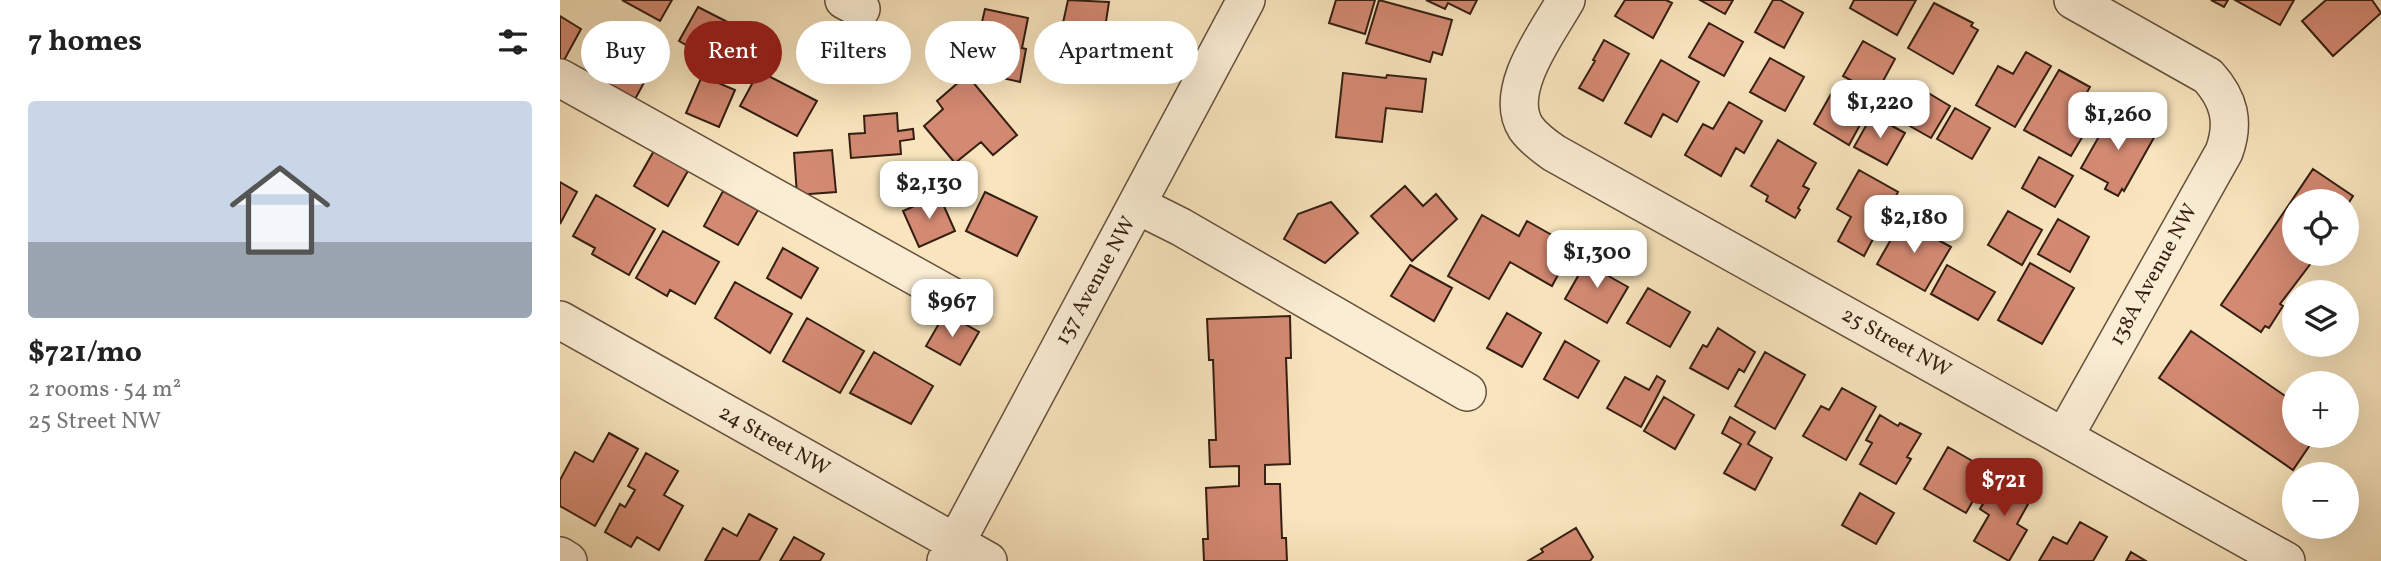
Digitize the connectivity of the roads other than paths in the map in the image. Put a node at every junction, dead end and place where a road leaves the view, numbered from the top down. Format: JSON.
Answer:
{"nodes":[{"id":1,"x":1245,"y":0,"type":"edge"},
{"id":2,"x":1566,"y":0,"type":"edge"},
{"id":3,"x":2073,"y":0,"type":"edge"},
{"id":4,"x":560,"y":78,"type":"edge"},
{"id":5,"x":1137,"y":205,"type":"junction"},
{"id":6,"x":960,"y":301,"type":"dead end"},
{"id":7,"x":560,"y":320,"type":"edge"},
{"id":8,"x":1467,"y":392,"type":"dead end"},
{"id":9,"x":2064,"y":437,"type":"junction"},
{"id":10,"x":950,"y":552,"type":"edge"},
{"id":11,"x":560,"y":556,"type":"edge"},
{"id":12,"x":568,"y":561,"type":"edge"},
{"id":13,"x":988,"y":561,"type":"edge"},
{"id":14,"x":2287,"y":561,"type":"edge"}],
"edges":[{"from":1,"to":5,"type":"street","name":"137 Avenue NW"},
{"from":2,"to":9,"type":"street","name":"25 Street NW"},
{"from":3,"to":9,"type":"street","name":"138A Avenue NW"},
{"from":4,"to":6,"type":"street"},
{"from":5,"to":8,"type":"street"},
{"from":5,"to":10,"type":"street","name":"137 Avenue NW"},
{"from":7,"to":10,"type":"street","name":"24 Street NW"},
{"from":9,"to":14,"type":"street","name":"25 Street NW"},
{"from":10,"to":13,"type":"street","name":"24 Street NW"},
{"from":11,"to":12,"type":"street"}]}
